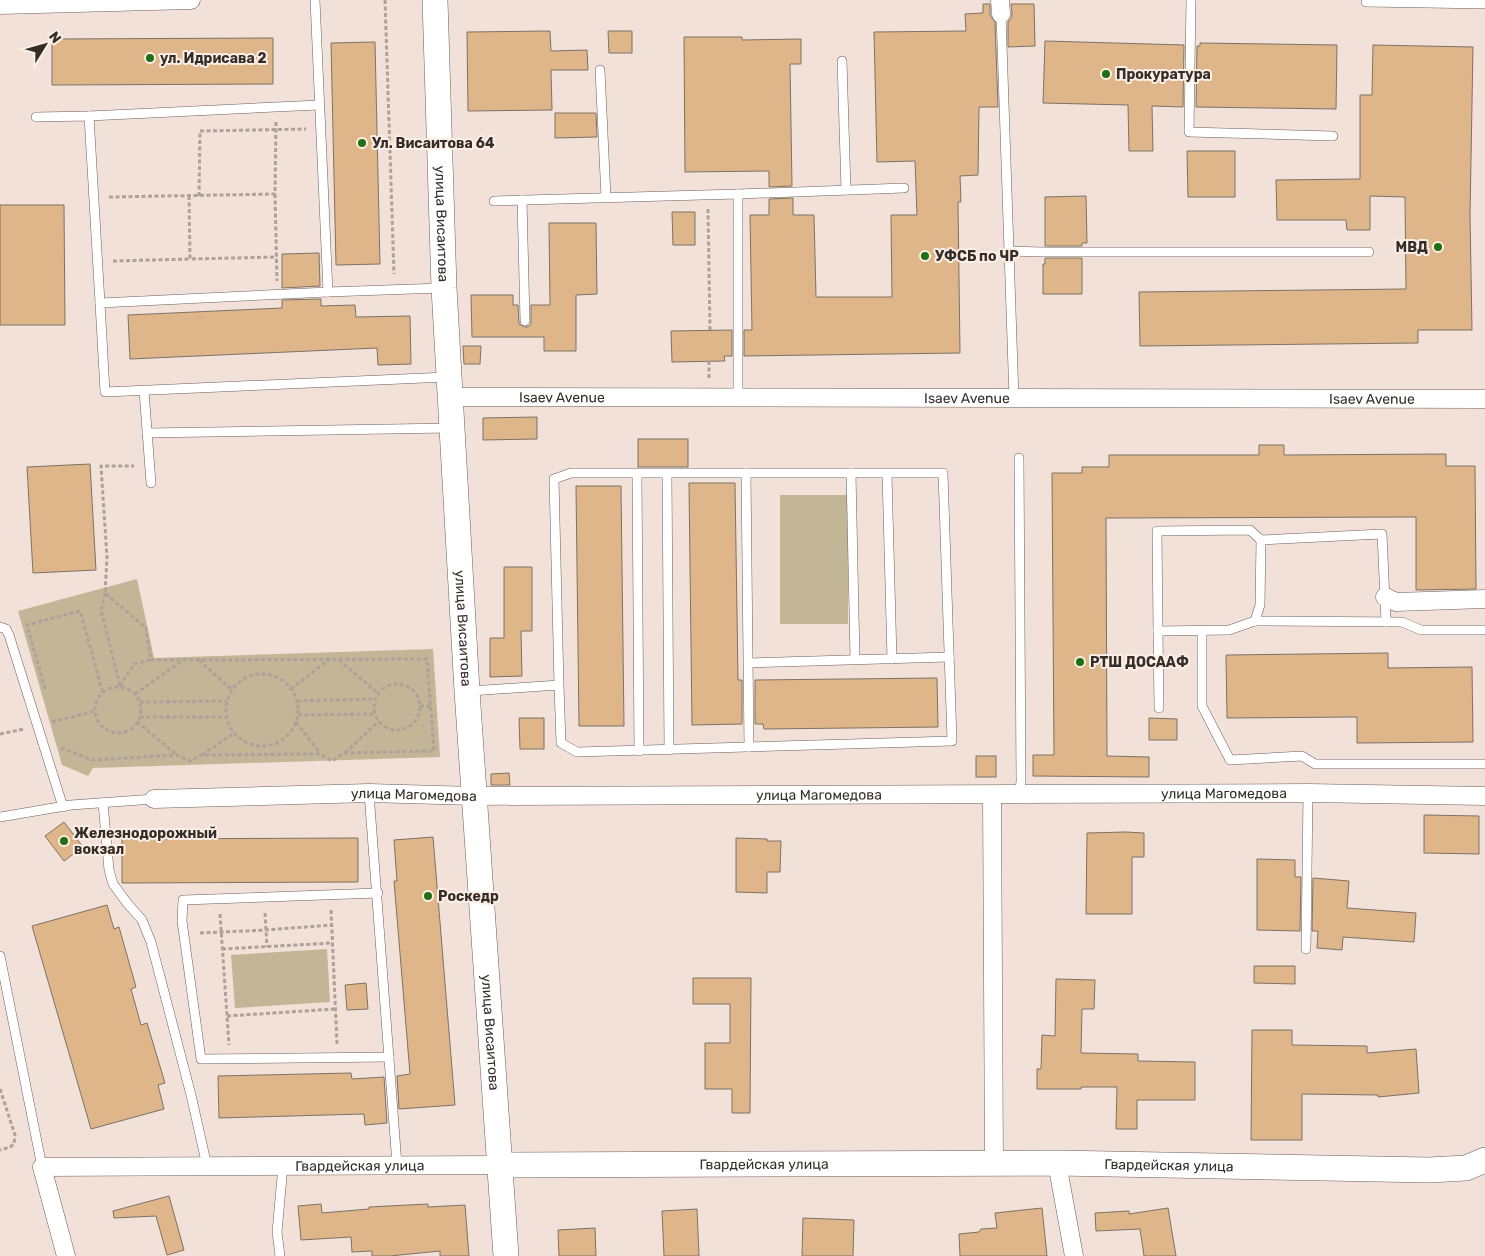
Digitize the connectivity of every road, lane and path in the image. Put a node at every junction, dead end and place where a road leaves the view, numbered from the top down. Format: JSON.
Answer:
{"nodes":[{"id":1,"x":191,"y":0,"type":"edge"},
{"id":2,"x":315,"y":0,"type":"edge"},
{"id":3,"x":385,"y":0,"type":"edge"},
{"id":4,"x":435,"y":0,"type":"edge"},
{"id":5,"x":1190,"y":0,"type":"edge"},
{"id":6,"x":1366,"y":2,"type":"dead end"},
{"id":7,"x":1485,"y":4,"type":"edge"},
{"id":8,"x":0,"y":5,"type":"edge"},
{"id":9,"x":1000,"y":7,"type":"edge"},
{"id":10,"x":842,"y":62,"type":"dead end"},
{"id":11,"x":600,"y":70,"type":"dead end"},
{"id":12,"x":319,"y":105,"type":"junction"},
{"id":13,"x":276,"y":107,"type":"junction"},
{"id":14,"x":200,"y":110,"type":"junction"},
{"id":15,"x":89,"y":116,"type":"junction"},
{"id":16,"x":36,"y":117,"type":"dead end"},
{"id":17,"x":320,"y":129,"type":"junction"},
{"id":18,"x":275,"y":130,"type":"junction"},
{"id":19,"x":200,"y":131,"type":"junction"},
{"id":20,"x":1333,"y":136,"type":"dead end"},
{"id":21,"x":904,"y":188,"type":"dead end"},
{"id":22,"x":846,"y":190,"type":"junction"},
{"id":23,"x":275,"y":194,"type":"junction"},
{"id":24,"x":708,"y":194,"type":"junction"},
{"id":25,"x":738,"y":194,"type":"junction"},
{"id":26,"x":190,"y":196,"type":"junction"},
{"id":27,"x":199,"y":196,"type":"junction"},
{"id":28,"x":93,"y":198,"type":"junction"},
{"id":29,"x":606,"y":198,"type":"junction"},
{"id":30,"x":522,"y":200,"type":"junction"},
{"id":31,"x":494,"y":201,"type":"dead end"},
{"id":32,"x":1008,"y":251,"type":"junction"},
{"id":33,"x":1369,"y":252,"type":"dead end"},
{"id":34,"x":277,"y":257,"type":"junction"},
{"id":35,"x":190,"y":259,"type":"junction"},
{"id":36,"x":97,"y":261,"type":"junction"},
{"id":37,"x":444,"y":288,"type":"junction"},
{"id":38,"x":394,"y":290,"type":"junction"},
{"id":39,"x":328,"y":292,"type":"junction"},
{"id":40,"x":278,"y":294,"type":"junction"},
{"id":41,"x":100,"y":302,"type":"junction"},
{"id":42,"x":525,"y":320,"type":"dead end"},
{"id":43,"x":710,"y":331,"type":"dead end"},
{"id":44,"x":450,"y":387,"type":"junction"},
{"id":45,"x":144,"y":391,"type":"junction"},
{"id":46,"x":738,"y":398,"type":"junction"},
{"id":47,"x":1014,"y":400,"type":"junction"},
{"id":48,"x":1485,"y":400,"type":"edge"},
{"id":49,"x":452,"y":428,"type":"junction"},
{"id":50,"x":148,"y":433,"type":"junction"},
{"id":51,"x":1018,"y":458,"type":"dead end"},
{"id":52,"x":150,"y":466,"type":"junction"},
{"id":53,"x":851,"y":473,"type":"junction"},
{"id":54,"x":637,"y":474,"type":"junction"},
{"id":55,"x":667,"y":474,"type":"junction"},
{"id":56,"x":746,"y":474,"type":"junction"},
{"id":57,"x":887,"y":474,"type":"junction"},
{"id":58,"x":151,"y":483,"type":"dead end"},
{"id":59,"x":1261,"y":540,"type":"junction"},
{"id":60,"x":105,"y":593,"type":"junction"},
{"id":61,"x":1385,"y":597,"type":"junction"},
{"id":62,"x":1485,"y":599,"type":"edge"},
{"id":63,"x":1255,"y":621,"type":"junction"},
{"id":64,"x":1386,"y":622,"type":"junction"},
{"id":65,"x":0,"y":627,"type":"edge"},
{"id":66,"x":1202,"y":630,"type":"junction"},
{"id":67,"x":1485,"y":630,"type":"edge"},
{"id":68,"x":1158,"y":631,"type":"junction"},
{"id":69,"x":949,"y":657,"type":"junction"},
{"id":70,"x":892,"y":658,"type":"junction"},
{"id":71,"x":329,"y":659,"type":"junction"},
{"id":72,"x":339,"y":659,"type":"junction"},
{"id":73,"x":151,"y":660,"type":"junction"},
{"id":74,"x":182,"y":660,"type":"junction"},
{"id":75,"x":198,"y":660,"type":"junction"},
{"id":76,"x":855,"y":660,"type":"junction"},
{"id":77,"x":748,"y":663,"type":"junction"},
{"id":78,"x":120,"y":686,"type":"junction"},
{"id":79,"x":559,"y":686,"type":"junction"},
{"id":80,"x":291,"y":689,"type":"junction"},
{"id":81,"x":232,"y":690,"type":"junction"},
{"id":82,"x":467,"y":691,"type":"junction"},
{"id":83,"x":103,"y":693,"type":"junction"},
{"id":84,"x":135,"y":694,"type":"junction"},
{"id":85,"x":379,"y":694,"type":"junction"},
{"id":86,"x":46,"y":695,"type":"dead end"},
{"id":87,"x":376,"y":699,"type":"junction"},
{"id":88,"x":226,"y":701,"type":"junction"},
{"id":89,"x":297,"y":701,"type":"junction"},
{"id":90,"x":140,"y":702,"type":"junction"},
{"id":91,"x":420,"y":706,"type":"junction"},
{"id":92,"x":431,"y":706,"type":"junction"},
{"id":93,"x":1159,"y":708,"type":"dead end"},
{"id":94,"x":51,"y":713,"type":"dead end"},
{"id":95,"x":376,"y":714,"type":"junction"},
{"id":96,"x":298,"y":715,"type":"junction"},
{"id":97,"x":140,"y":717,"type":"junction"},
{"id":98,"x":227,"y":717,"type":"junction"},
{"id":99,"x":379,"y":721,"type":"junction"},
{"id":100,"x":137,"y":722,"type":"junction"},
{"id":101,"x":296,"y":722,"type":"junction"},
{"id":102,"x":56,"y":730,"type":"dead end"},
{"id":103,"x":234,"y":733,"type":"junction"},
{"id":104,"x":58,"y":740,"type":"dead end"},
{"id":105,"x":749,"y":747,"type":"junction"},
{"id":106,"x":669,"y":750,"type":"junction"},
{"id":107,"x":639,"y":751,"type":"junction"},
{"id":108,"x":344,"y":753,"type":"junction"},
{"id":109,"x":320,"y":754,"type":"junction"},
{"id":110,"x":177,"y":755,"type":"junction"},
{"id":111,"x":201,"y":756,"type":"junction"},
{"id":112,"x":1485,"y":764,"type":"edge"},
{"id":113,"x":369,"y":793,"type":"junction"},
{"id":114,"x":1308,"y":793,"type":"junction"},
{"id":115,"x":992,"y":795,"type":"junction"},
{"id":116,"x":1019,"y":795,"type":"junction"},
{"id":117,"x":474,"y":796,"type":"junction"},
{"id":118,"x":1485,"y":796,"type":"edge"},
{"id":119,"x":154,"y":799,"type":"joint"},
{"id":120,"x":104,"y":803,"type":"junction"},
{"id":121,"x":63,"y":807,"type":"junction"},
{"id":122,"x":0,"y":817,"type":"edge"},
{"id":123,"x":378,"y":893,"type":"junction"},
{"id":124,"x":330,"y":894,"type":"junction"},
{"id":125,"x":264,"y":897,"type":"junction"},
{"id":126,"x":219,"y":899,"type":"junction"},
{"id":127,"x":332,"y":925,"type":"junction"},
{"id":128,"x":266,"y":930,"type":"junction"},
{"id":129,"x":221,"y":932,"type":"junction"},
{"id":130,"x":184,"y":935,"type":"junction"},
{"id":131,"x":332,"y":942,"type":"junction"},
{"id":132,"x":267,"y":947,"type":"junction"},
{"id":133,"x":1306,"y":948,"type":"dead end"},
{"id":134,"x":222,"y":949,"type":"junction"},
{"id":135,"x":0,"y":956,"type":"edge"},
{"id":136,"x":335,"y":1009,"type":"junction"},
{"id":137,"x":227,"y":1016,"type":"junction"},
{"id":138,"x":389,"y":1057,"type":"junction"},
{"id":139,"x":337,"y":1058,"type":"junction"},
{"id":140,"x":230,"y":1059,"type":"junction"},
{"id":141,"x":0,"y":1089,"type":"edge"},
{"id":142,"x":0,"y":1150,"type":"edge"},
{"id":143,"x":1485,"y":1160,"type":"edge"},
{"id":144,"x":1057,"y":1163,"type":"junction"},
{"id":145,"x":994,"y":1164,"type":"junction"},
{"id":146,"x":499,"y":1165,"type":"junction"},
{"id":147,"x":207,"y":1166,"type":"junction"},
{"id":148,"x":283,"y":1166,"type":"junction"},
{"id":149,"x":397,"y":1166,"type":"junction"},
{"id":150,"x":42,"y":1167,"type":"junction"},
{"id":151,"x":66,"y":1256,"type":"edge"},
{"id":152,"x":280,"y":1256,"type":"edge"},
{"id":153,"x":506,"y":1256,"type":"edge"},
{"id":154,"x":1074,"y":1256,"type":"edge"}],
"edges":[{"from":1,"to":8,"type":"street"},
{"from":2,"to":12,"type":"lane"},
{"from":3,"to":38,"type":"path"},
{"from":4,"to":37,"type":"main road","name":"улица Висаитова"},
{"from":5,"to":20,"type":"lane"},
{"from":6,"to":7,"type":"lane"},
{"from":9,"to":32,"type":"lane"},
{"from":10,"to":22,"type":"lane"},
{"from":11,"to":29,"type":"lane"},
{"from":12,"to":13,"type":"lane"},
{"from":12,"to":17,"type":"lane"},
{"from":13,"to":14,"type":"lane"},
{"from":13,"to":18,"type":"path"},
{"from":14,"to":15,"type":"lane"},
{"from":14,"to":19,"type":"path"},
{"from":15,"to":16,"type":"lane"},
{"from":15,"to":28,"type":"lane"},
{"from":17,"to":18,"type":"path"},
{"from":17,"to":39,"type":"lane"},
{"from":18,"to":19,"type":"path"},
{"from":18,"to":23,"type":"path"},
{"from":19,"to":27,"type":"path"},
{"from":21,"to":22,"type":"lane"},
{"from":22,"to":25,"type":"lane"},
{"from":23,"to":27,"type":"path"},
{"from":23,"to":34,"type":"path"},
{"from":24,"to":25,"type":"lane"},
{"from":24,"to":29,"type":"lane"},
{"from":24,"to":43,"type":"path"},
{"from":25,"to":46,"type":"lane"},
{"from":26,"to":27,"type":"path"},
{"from":26,"to":28,"type":"path"},
{"from":26,"to":35,"type":"path"},
{"from":28,"to":36,"type":"lane"},
{"from":29,"to":30,"type":"lane"},
{"from":30,"to":31,"type":"lane"},
{"from":30,"to":42,"type":"lane"},
{"from":32,"to":33,"type":"lane"},
{"from":32,"to":47,"type":"lane"},
{"from":34,"to":35,"type":"path"},
{"from":34,"to":40,"type":"path"},
{"from":35,"to":36,"type":"path"},
{"from":36,"to":41,"type":"lane"},
{"from":37,"to":38,"type":"lane"},
{"from":37,"to":44,"type":"main road","name":"улица Висаитова"},
{"from":38,"to":39,"type":"lane"},
{"from":39,"to":40,"type":"lane"},
{"from":40,"to":41,"type":"lane"},
{"from":41,"to":45,"type":"lane"},
{"from":44,"to":45,"type":"lane"},
{"from":44,"to":46,"type":"street","name":"Isaev Avenue"},
{"from":44,"to":49,"type":"main road","name":"улица Висаитова"},
{"from":45,"to":50,"type":"lane"},
{"from":46,"to":47,"type":"street","name":"Isaev Avenue"},
{"from":47,"to":48,"type":"street","name":"Isaev Avenue"},
{"from":49,"to":50,"type":"lane"},
{"from":49,"to":82,"type":"main road","name":"улица Висаитова"},
{"from":50,"to":52,"type":"lane"},
{"from":51,"to":116,"type":"lane"},
{"from":52,"to":58,"type":"lane"},
{"from":52,"to":60,"type":"path"},
{"from":53,"to":56,"type":"lane"},
{"from":53,"to":57,"type":"lane"},
{"from":53,"to":76,"type":"lane"},
{"from":54,"to":55,"type":"lane"},
{"from":54,"to":79,"type":"lane"},
{"from":54,"to":107,"type":"lane"},
{"from":55,"to":56,"type":"lane"},
{"from":55,"to":106,"type":"lane"},
{"from":56,"to":77,"type":"lane"},
{"from":57,"to":69,"type":"lane"},
{"from":57,"to":70,"type":"lane"},
{"from":59,"to":61,"type":"lane"},
{"from":59,"to":63,"type":"lane"},
{"from":59,"to":68,"type":"lane"},
{"from":60,"to":73,"type":"path"},
{"from":60,"to":78,"type":"path"},
{"from":61,"to":62,"type":"street"},
{"from":61,"to":64,"type":"lane"},
{"from":63,"to":64,"type":"lane"},
{"from":63,"to":66,"type":"lane"},
{"from":64,"to":67,"type":"lane"},
{"from":65,"to":121,"type":"lane"},
{"from":66,"to":68,"type":"lane"},
{"from":66,"to":112,"type":"lane"},
{"from":68,"to":93,"type":"lane"},
{"from":69,"to":70,"type":"lane"},
{"from":69,"to":105,"type":"lane"},
{"from":70,"to":76,"type":"lane"},
{"from":71,"to":72,"type":"path"},
{"from":71,"to":75,"type":"path"},
{"from":71,"to":80,"type":"path"},
{"from":72,"to":85,"type":"path"},
{"from":72,"to":92,"type":"path"},
{"from":73,"to":74,"type":"path"},
{"from":73,"to":78,"type":"path"},
{"from":74,"to":75,"type":"path"},
{"from":74,"to":84,"type":"path"},
{"from":75,"to":81,"type":"path"},
{"from":76,"to":77,"type":"lane"},
{"from":77,"to":105,"type":"lane"},
{"from":78,"to":83,"type":"path"},
{"from":78,"to":84,"type":"path"},
{"from":79,"to":82,"type":"lane"},
{"from":79,"to":107,"type":"lane"},
{"from":80,"to":81,"type":"path"},
{"from":80,"to":89,"type":"path"},
{"from":81,"to":88,"type":"path"},
{"from":82,"to":117,"type":"main road","name":"улица Висаитова"},
{"from":83,"to":86,"type":"path"},
{"from":83,"to":100,"type":"path"},
{"from":84,"to":90,"type":"path"},
{"from":85,"to":87,"type":"path"},
{"from":85,"to":91,"type":"path"},
{"from":87,"to":89,"type":"path"},
{"from":87,"to":95,"type":"path"},
{"from":88,"to":90,"type":"path"},
{"from":88,"to":98,"type":"path"},
{"from":89,"to":96,"type":"path"},
{"from":90,"to":97,"type":"path"},
{"from":91,"to":92,"type":"path"},
{"from":91,"to":99,"type":"path"},
{"from":92,"to":108,"type":"path"},
{"from":94,"to":102,"type":"path"},
{"from":95,"to":96,"type":"path"},
{"from":95,"to":99,"type":"path"},
{"from":96,"to":101,"type":"path"},
{"from":97,"to":98,"type":"path"},
{"from":97,"to":100,"type":"path"},
{"from":98,"to":103,"type":"path"},
{"from":99,"to":108,"type":"path"},
{"from":100,"to":110,"type":"path"},
{"from":101,"to":103,"type":"path"},
{"from":101,"to":109,"type":"path"},
{"from":103,"to":111,"type":"path"},
{"from":104,"to":110,"type":"path"},
{"from":105,"to":106,"type":"lane"},
{"from":106,"to":107,"type":"lane"},
{"from":108,"to":109,"type":"path"},
{"from":109,"to":111,"type":"path"},
{"from":110,"to":111,"type":"path"},
{"from":113,"to":117,"type":"street","name":"улица Магомедова"},
{"from":113,"to":119,"type":"street","name":"улица Магомедова"},
{"from":113,"to":123,"type":"lane"},
{"from":114,"to":116,"type":"street","name":"улица Магомедова"},
{"from":114,"to":118,"type":"street","name":"улица Магомедова"},
{"from":114,"to":133,"type":"lane"},
{"from":115,"to":116,"type":"street","name":"улица Магомедова"},
{"from":115,"to":117,"type":"street","name":"улица Магомедова"},
{"from":115,"to":145,"type":"street"},
{"from":117,"to":146,"type":"main road","name":"улица Висаитова"},
{"from":119,"to":120,"type":"lane"},
{"from":120,"to":121,"type":"lane"},
{"from":120,"to":147,"type":"lane"},
{"from":121,"to":122,"type":"lane"},
{"from":123,"to":124,"type":"lane"},
{"from":123,"to":138,"type":"lane"},
{"from":124,"to":125,"type":"lane"},
{"from":124,"to":127,"type":"path"},
{"from":125,"to":126,"type":"lane"},
{"from":125,"to":128,"type":"path"},
{"from":126,"to":129,"type":"path"},
{"from":126,"to":130,"type":"lane"},
{"from":127,"to":128,"type":"path"},
{"from":127,"to":131,"type":"path"},
{"from":128,"to":129,"type":"path"},
{"from":128,"to":132,"type":"path"},
{"from":129,"to":130,"type":"path"},
{"from":129,"to":134,"type":"path"},
{"from":130,"to":140,"type":"lane"},
{"from":131,"to":132,"type":"path"},
{"from":131,"to":136,"type":"path"},
{"from":132,"to":134,"type":"path"},
{"from":134,"to":137,"type":"path"},
{"from":135,"to":150,"type":"lane"},
{"from":136,"to":137,"type":"path"},
{"from":136,"to":139,"type":"path"},
{"from":137,"to":140,"type":"path"},
{"from":138,"to":139,"type":"lane"},
{"from":138,"to":149,"type":"lane"},
{"from":139,"to":140,"type":"lane"},
{"from":141,"to":142,"type":"path"},
{"from":143,"to":144,"type":"main road","name":"Гвардейская улица"},
{"from":144,"to":145,"type":"main road","name":"Гвардейская улица"},
{"from":144,"to":154,"type":"street"},
{"from":145,"to":146,"type":"main road","name":"Гвардейская улица"},
{"from":146,"to":149,"type":"street","name":"Гвардейская улица"},
{"from":146,"to":153,"type":"main road","name":"улица Висаитова"},
{"from":147,"to":148,"type":"street","name":"Гвардейская улица"},
{"from":147,"to":150,"type":"street","name":"Гвардейская улица"},
{"from":148,"to":149,"type":"street","name":"Гвардейская улица"},
{"from":148,"to":152,"type":"lane"},
{"from":150,"to":151,"type":"street"}]}
